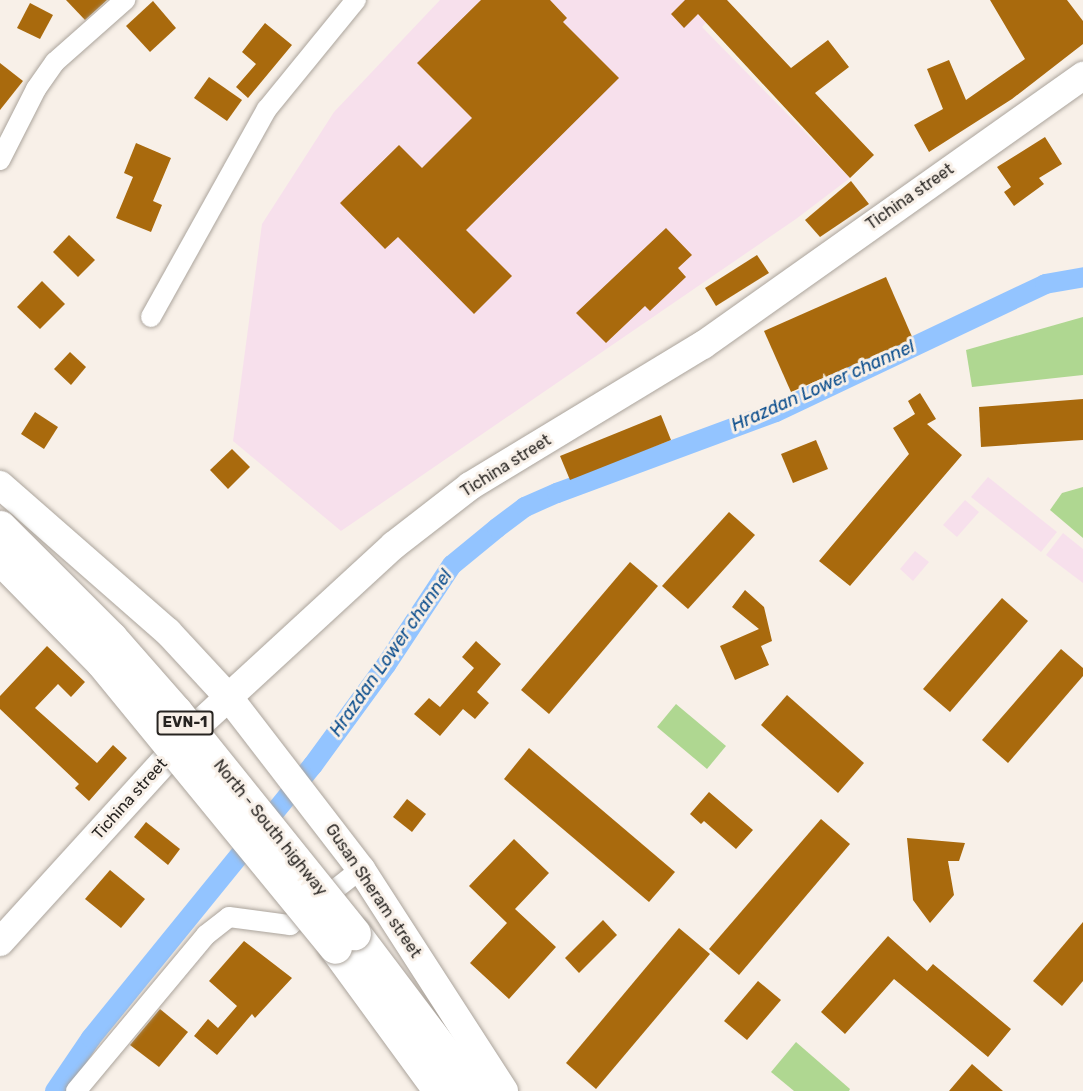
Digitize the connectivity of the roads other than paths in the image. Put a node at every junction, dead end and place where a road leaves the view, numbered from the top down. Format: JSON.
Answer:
{"nodes":[{"id":1,"x":125,"y":0,"type":"edge"},
{"id":2,"x":356,"y":0,"type":"edge"},
{"id":3,"x":1083,"y":76,"type":"edge"},
{"id":4,"x":0,"y":160,"type":"edge"},
{"id":5,"x":151,"y":317,"type":"dead end"},
{"id":6,"x":0,"y":485,"type":"edge"},
{"id":7,"x":0,"y":526,"type":"edge"},
{"id":8,"x":0,"y":558,"type":"edge"},
{"id":9,"x":230,"y":699,"type":"junction"},
{"id":10,"x":361,"y":869,"type":"junction"},
{"id":11,"x":344,"y":940,"type":"junction"},
{"id":12,"x":0,"y":942,"type":"edge"},
{"id":13,"x":76,"y":1091,"type":"edge"},
{"id":14,"x":440,"y":1091,"type":"edge"},
{"id":15,"x":473,"y":1091,"type":"edge"},
{"id":16,"x":504,"y":1091,"type":"edge"}],
"edges":[{"from":1,"to":4,"type":"street"},
{"from":2,"to":5,"type":"street"},
{"from":3,"to":9,"type":"main road","name":"Tichina street"},
{"from":6,"to":9,"type":"main road","name":"Gusan Sheram street"},
{"from":7,"to":11,"type":"highway","name":"North - South highway","number":"EVN-1","bridge":true},
{"from":8,"to":11,"type":"highway","name":"North - South highway","number":"EVN-1","bridge":true},
{"from":9,"to":10,"type":"main road","name":"Gusan Sheram street"},
{"from":9,"to":12,"type":"main road","name":"Tichina street"},
{"from":10,"to":13,"type":"street"},
{"from":10,"to":16,"type":"main road","name":"Gusan Sheram street"},
{"from":11,"to":14,"type":"highway","name":"North - South highway","number":"EVN-1"},
{"from":11,"to":15,"type":"highway","name":"North - South highway","number":"EVN-1"}]}
